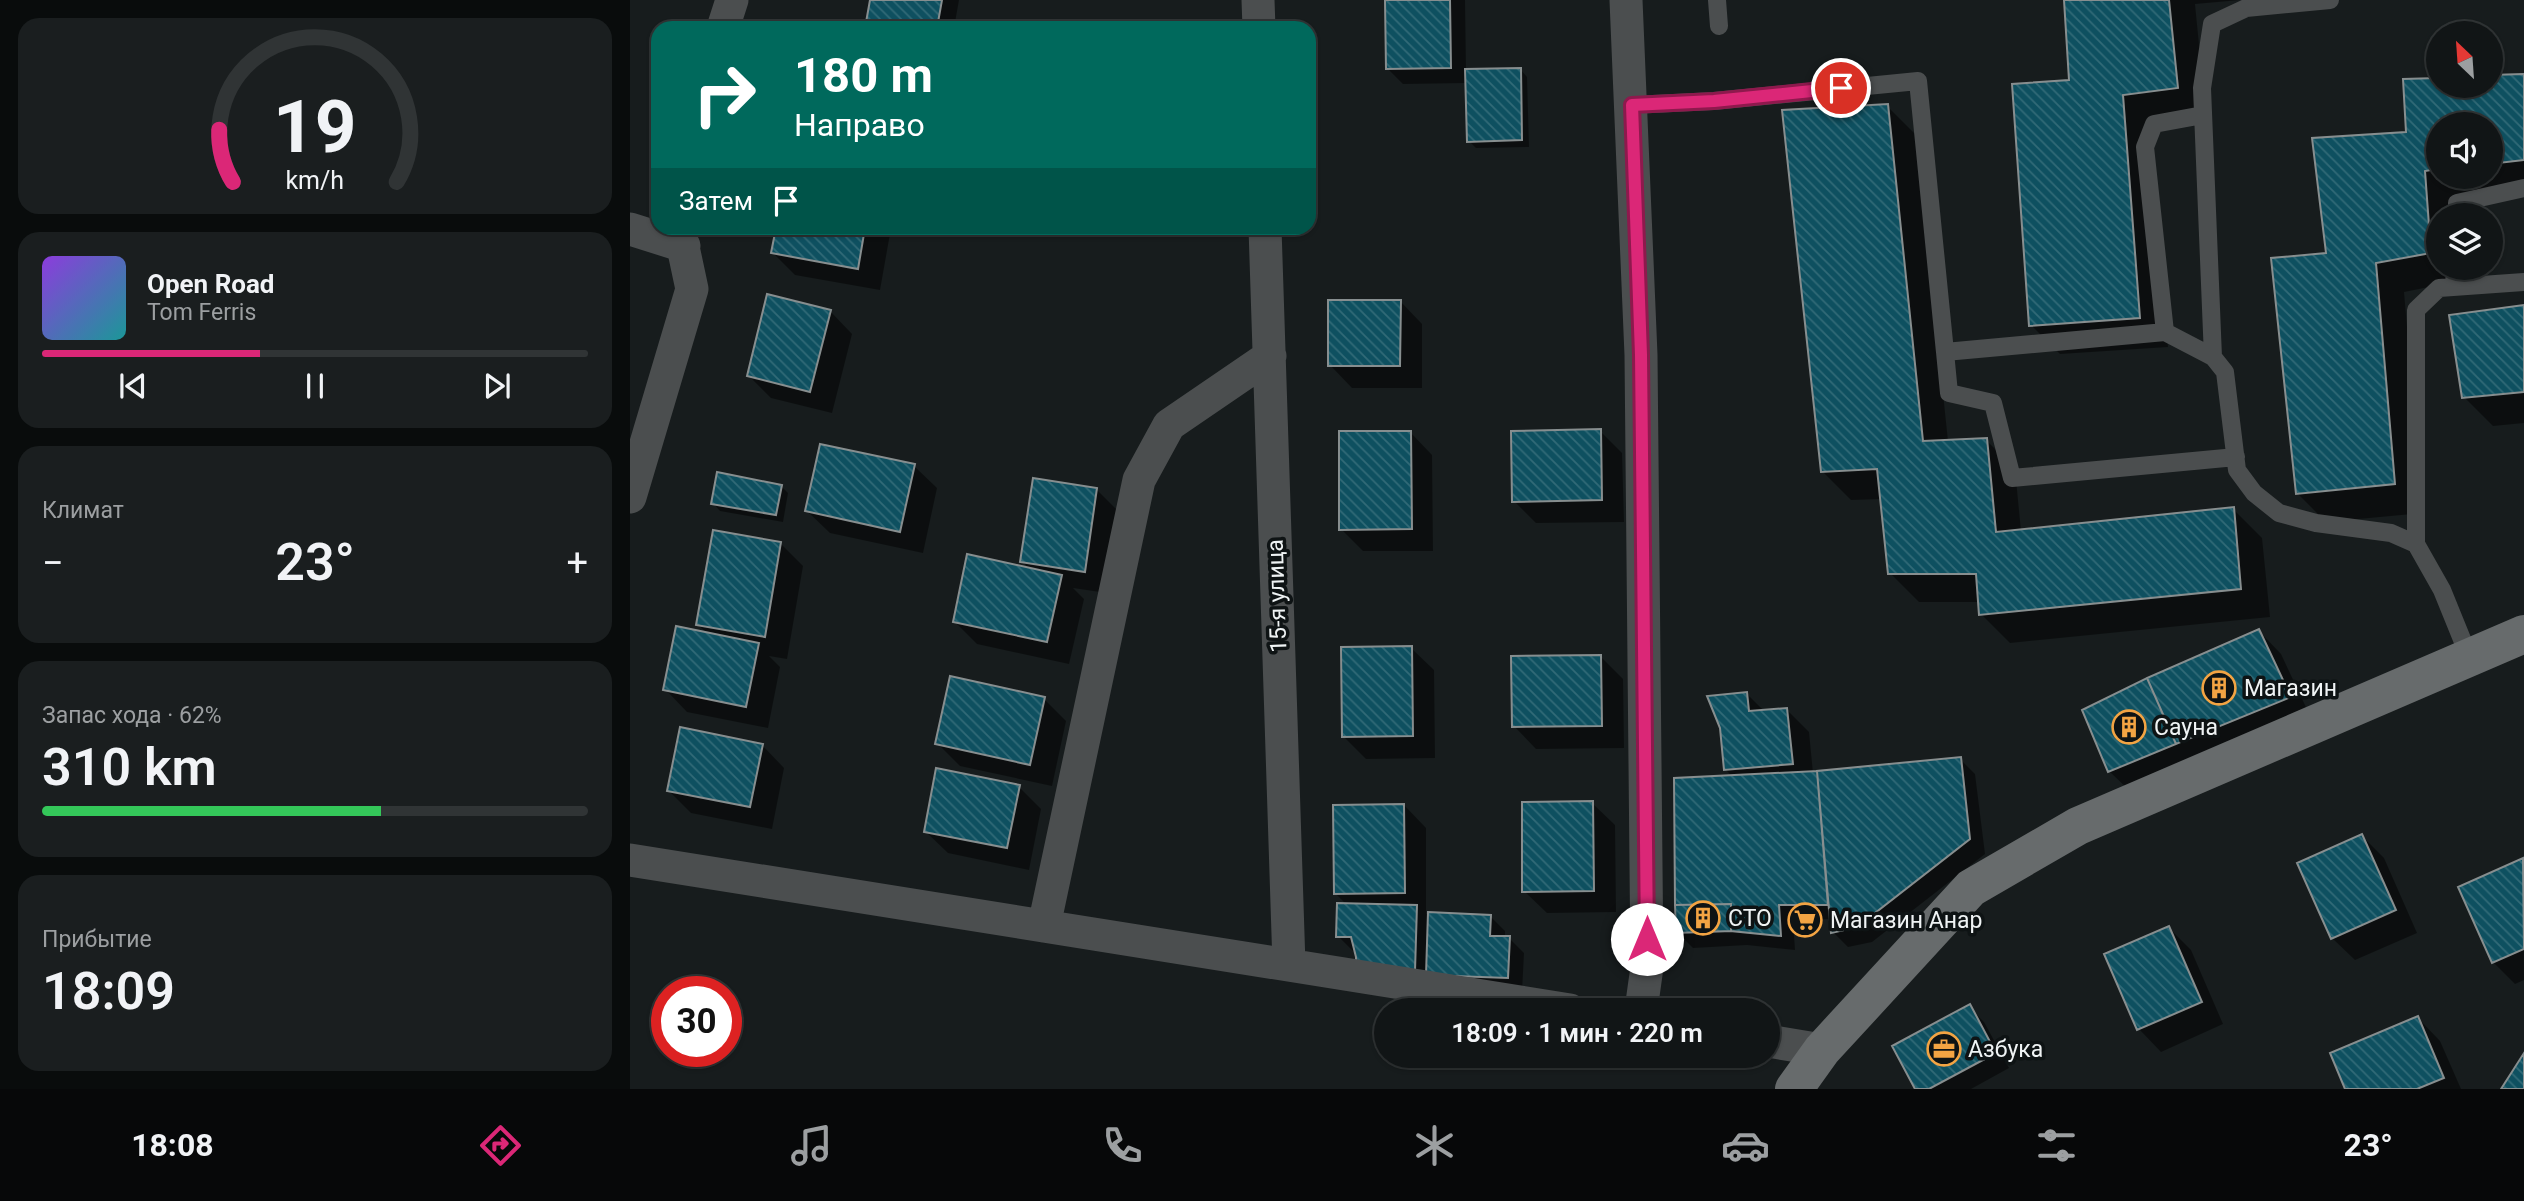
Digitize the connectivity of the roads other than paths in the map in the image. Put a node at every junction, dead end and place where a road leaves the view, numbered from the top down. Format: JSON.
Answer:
{"nodes":[{"id":1,"x":732,"y":0,"type":"edge"},
{"id":2,"x":1258,"y":0,"type":"edge"},
{"id":3,"x":1626,"y":0,"type":"edge"},
{"id":4,"x":1717,"y":0,"type":"edge"},
{"id":5,"x":2330,"y":0,"type":"edge"},
{"id":6,"x":725,"y":21,"type":"edge"},
{"id":7,"x":1259,"y":21,"type":"edge"},
{"id":8,"x":1719,"y":26,"type":"dead end"},
{"id":9,"x":1632,"y":105,"type":"junction"},
{"id":10,"x":2203,"y":115,"type":"junction"},
{"id":11,"x":2524,"y":188,"type":"edge"},
{"id":12,"x":2457,"y":203,"type":"edge"},
{"id":13,"x":630,"y":229,"type":"edge"},
{"id":14,"x":651,"y":232,"type":"edge"},
{"id":15,"x":1265,"y":235,"type":"edge"},
{"id":16,"x":682,"y":237,"type":"edge"},
{"id":17,"x":2454,"y":280,"type":"edge"},
{"id":18,"x":2524,"y":282,"type":"edge"},
{"id":19,"x":2454,"y":287,"type":"junction"},
{"id":20,"x":2165,"y":332,"type":"junction"},
{"id":21,"x":1945,"y":352,"type":"junction"},
{"id":22,"x":1269,"y":356,"type":"junction"},
{"id":23,"x":2213,"y":357,"type":"junction"},
{"id":24,"x":2235,"y":457,"type":"junction"},
{"id":25,"x":630,"y":497,"type":"edge"},
{"id":26,"x":2416,"y":544,"type":"junction"},
{"id":27,"x":2524,"y":634,"type":"edge"},
{"id":28,"x":2470,"y":659,"type":"junction"},
{"id":29,"x":630,"y":860,"type":"edge"},
{"id":30,"x":1044,"y":926,"type":"junction"},
{"id":31,"x":1289,"y":965,"type":"junction"},
{"id":32,"x":1495,"y":998,"type":"edge"},
{"id":33,"x":1643,"y":998,"type":"edge"},
{"id":34,"x":1780,"y":1043,"type":"edge"},
{"id":35,"x":1822,"y":1050,"type":"junction"},
{"id":36,"x":1794,"y":1089,"type":"edge"}],
"edges":[{"from":1,"to":6,"type":"street"},
{"from":2,"to":7,"type":"street"},
{"from":3,"to":9,"type":"street"},
{"from":4,"to":8,"type":"lane"},
{"from":5,"to":10,"type":"lane"},
{"from":9,"to":21,"type":"lane"},
{"from":9,"to":33,"type":"street"},
{"from":10,"to":20,"type":"lane"},
{"from":10,"to":23,"type":"lane"},
{"from":11,"to":12,"type":"lane"},
{"from":13,"to":14,"type":"street"},
{"from":15,"to":22,"type":"street","name":"15-я улица"},
{"from":16,"to":25,"type":"street"},
{"from":17,"to":19,"type":"lane"},
{"from":18,"to":19,"type":"lane"},
{"from":19,"to":26,"type":"lane"},
{"from":20,"to":21,"type":"lane"},
{"from":20,"to":23,"type":"lane"},
{"from":21,"to":24,"type":"lane"},
{"from":22,"to":30,"type":"street"},
{"from":22,"to":31,"type":"street","name":"15-я улица"},
{"from":23,"to":24,"type":"lane"},
{"from":24,"to":26,"type":"lane"},
{"from":26,"to":28,"type":"lane"},
{"from":27,"to":28,"type":"street"},
{"from":28,"to":35,"type":"street"},
{"from":29,"to":30,"type":"street"},
{"from":30,"to":31,"type":"street"},
{"from":31,"to":32,"type":"street"},
{"from":34,"to":35,"type":"street"},
{"from":35,"to":36,"type":"street"}]}
